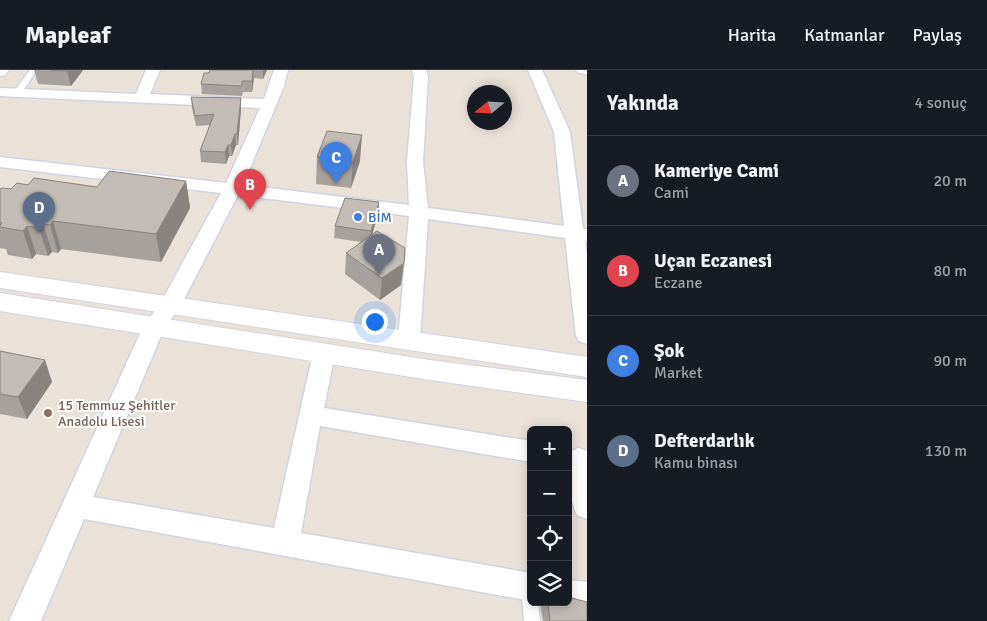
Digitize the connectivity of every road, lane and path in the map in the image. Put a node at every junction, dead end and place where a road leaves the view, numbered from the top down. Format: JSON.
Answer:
{"nodes":[{"id":1,"x":34,"y":70,"type":"edge"},
{"id":2,"x":153,"y":70,"type":"edge"},
{"id":3,"x":281,"y":70,"type":"edge"},
{"id":4,"x":419,"y":70,"type":"edge"},
{"id":5,"x":534,"y":70,"type":"edge"},
{"id":6,"x":0,"y":92,"type":"edge"},
{"id":7,"x":17,"y":93,"type":"junction"},
{"id":8,"x":141,"y":98,"type":"junction"},
{"id":9,"x":269,"y":104,"type":"junction"},
{"id":10,"x":0,"y":162,"type":"edge"},
{"id":11,"x":232,"y":188,"type":"junction"},
{"id":12,"x":419,"y":212,"type":"junction"},
{"id":13,"x":581,"y":234,"type":"edge"},
{"id":14,"x":0,"y":280,"type":"edge"},
{"id":15,"x":0,"y":302,"type":"edge"},
{"id":16,"x":170,"y":305,"type":"junction"},
{"id":17,"x":154,"y":327,"type":"junction"},
{"id":18,"x":587,"y":336,"type":"edge"},
{"id":19,"x":408,"y":340,"type":"junction"},
{"id":20,"x":324,"y":353,"type":"junction"},
{"id":21,"x":587,"y":367,"type":"edge"},
{"id":22,"x":587,"y":391,"type":"edge"},
{"id":23,"x":310,"y":415,"type":"junction"},
{"id":24,"x":527,"y":451,"type":"edge"},
{"id":25,"x":578,"y":459,"type":"edge"},
{"id":26,"x":76,"y":506,"type":"junction"},
{"id":27,"x":587,"y":507,"type":"edge"},
{"id":28,"x":285,"y":543,"type":"junction"},
{"id":29,"x":527,"y":586,"type":"edge"},
{"id":30,"x":572,"y":595,"type":"edge"},
{"id":31,"x":587,"y":597,"type":"edge"},
{"id":32,"x":531,"y":606,"type":"edge"},
{"id":33,"x":25,"y":621,"type":"edge"},
{"id":34,"x":532,"y":621,"type":"edge"}],
"edges":[{"from":1,"to":7,"type":"lane"},
{"from":2,"to":8,"type":"street"},
{"from":3,"to":9,"type":"street"},
{"from":4,"to":12,"type":"street"},
{"from":5,"to":13,"type":"street"},
{"from":6,"to":7,"type":"street"},
{"from":7,"to":8,"type":"street"},
{"from":8,"to":9,"type":"street"},
{"from":9,"to":11,"type":"street"},
{"from":10,"to":11,"type":"street"},
{"from":11,"to":12,"type":"street"},
{"from":11,"to":16,"type":"street"},
{"from":12,"to":13,"type":"street"},
{"from":12,"to":19,"type":"street"},
{"from":13,"to":18,"type":"street"},
{"from":14,"to":16,"type":"main road"},
{"from":15,"to":17,"type":"main road"},
{"from":16,"to":17,"type":"street"},
{"from":16,"to":19,"type":"main road"},
{"from":17,"to":20,"type":"main road"},
{"from":17,"to":26,"type":"street"},
{"from":19,"to":21,"type":"main road"},
{"from":20,"to":22,"type":"main road"},
{"from":20,"to":23,"type":"street"},
{"from":23,"to":24,"type":"street"},
{"from":23,"to":28,"type":"street"},
{"from":25,"to":27,"type":"street"},
{"from":26,"to":28,"type":"street"},
{"from":26,"to":33,"type":"street"},
{"from":28,"to":29,"type":"street"},
{"from":30,"to":31,"type":"street"},
{"from":32,"to":34,"type":"lane"}]}
